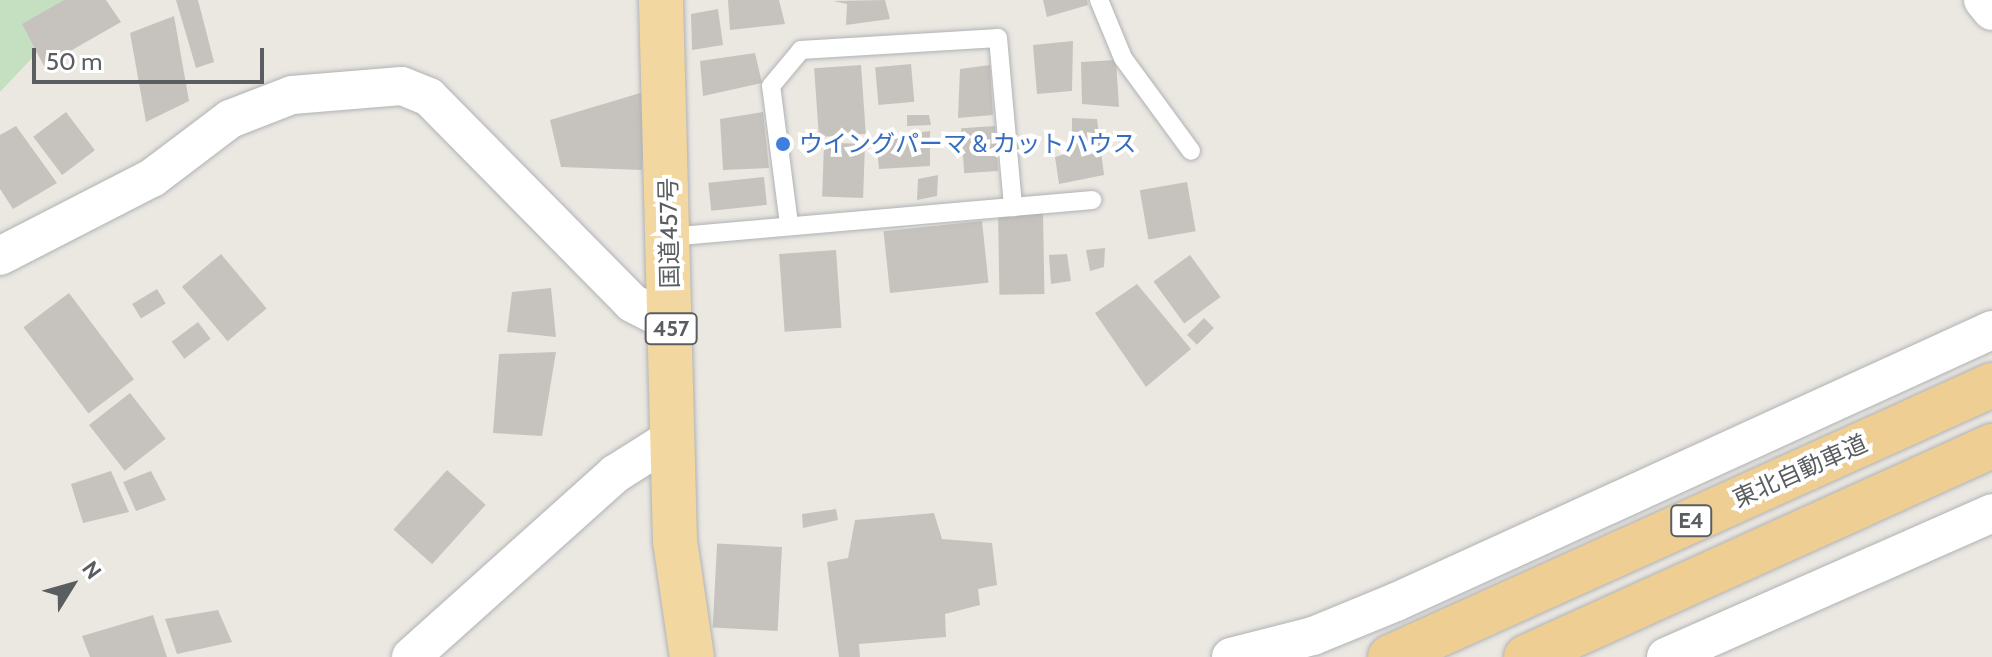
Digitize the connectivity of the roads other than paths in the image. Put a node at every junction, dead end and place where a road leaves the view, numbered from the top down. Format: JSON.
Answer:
{"nodes":[{"id":1,"x":661,"y":0,"type":"edge"},
{"id":2,"x":1099,"y":0,"type":"edge"},
{"id":3,"x":1983,"y":0,"type":"edge"},
{"id":4,"x":1992,"y":11,"type":"edge"},
{"id":5,"x":1191,"y":151,"type":"dead end"},
{"id":6,"x":1092,"y":200,"type":"dead end"},
{"id":7,"x":1013,"y":207,"type":"junction"},
{"id":8,"x":789,"y":224,"type":"junction"},
{"id":9,"x":669,"y":237,"type":"junction"},
{"id":10,"x":0,"y":256,"type":"edge"},
{"id":11,"x":671,"y":323,"type":"junction"},
{"id":12,"x":1992,"y":330,"type":"edge"},
{"id":13,"x":1992,"y":385,"type":"edge"},
{"id":14,"x":672,"y":438,"type":"junction"},
{"id":15,"x":1992,"y":446,"type":"edge"},
{"id":16,"x":1992,"y":513,"type":"edge"},
{"id":17,"x":411,"y":657,"type":"edge"},
{"id":18,"x":692,"y":657,"type":"edge"},
{"id":19,"x":1231,"y":657,"type":"edge"},
{"id":20,"x":1390,"y":657,"type":"edge"},
{"id":21,"x":1526,"y":657,"type":"edge"},
{"id":22,"x":1666,"y":657,"type":"edge"}],
"edges":[{"from":1,"to":9,"type":"highway","name":"国道457号","number":"457"},
{"from":2,"to":5,"type":"lane"},
{"from":3,"to":4,"type":"street"},
{"from":6,"to":7,"type":"lane"},
{"from":7,"to":8,"type":"lane"},
{"from":7,"to":8,"type":"lane"},
{"from":8,"to":9,"type":"lane"},
{"from":9,"to":11,"type":"highway","name":"国道457号","number":"457"},
{"from":10,"to":11,"type":"street"},
{"from":11,"to":14,"type":"highway","name":"国道457号","number":"457"},
{"from":12,"to":19,"type":"street"},
{"from":13,"to":20,"type":"highway","name":"東北自動車道","number":"E4"},
{"from":14,"to":17,"type":"street"},
{"from":14,"to":18,"type":"highway","name":"国道457号","number":"457"},
{"from":15,"to":21,"type":"highway","number":"E4"},
{"from":16,"to":22,"type":"street"}]}
